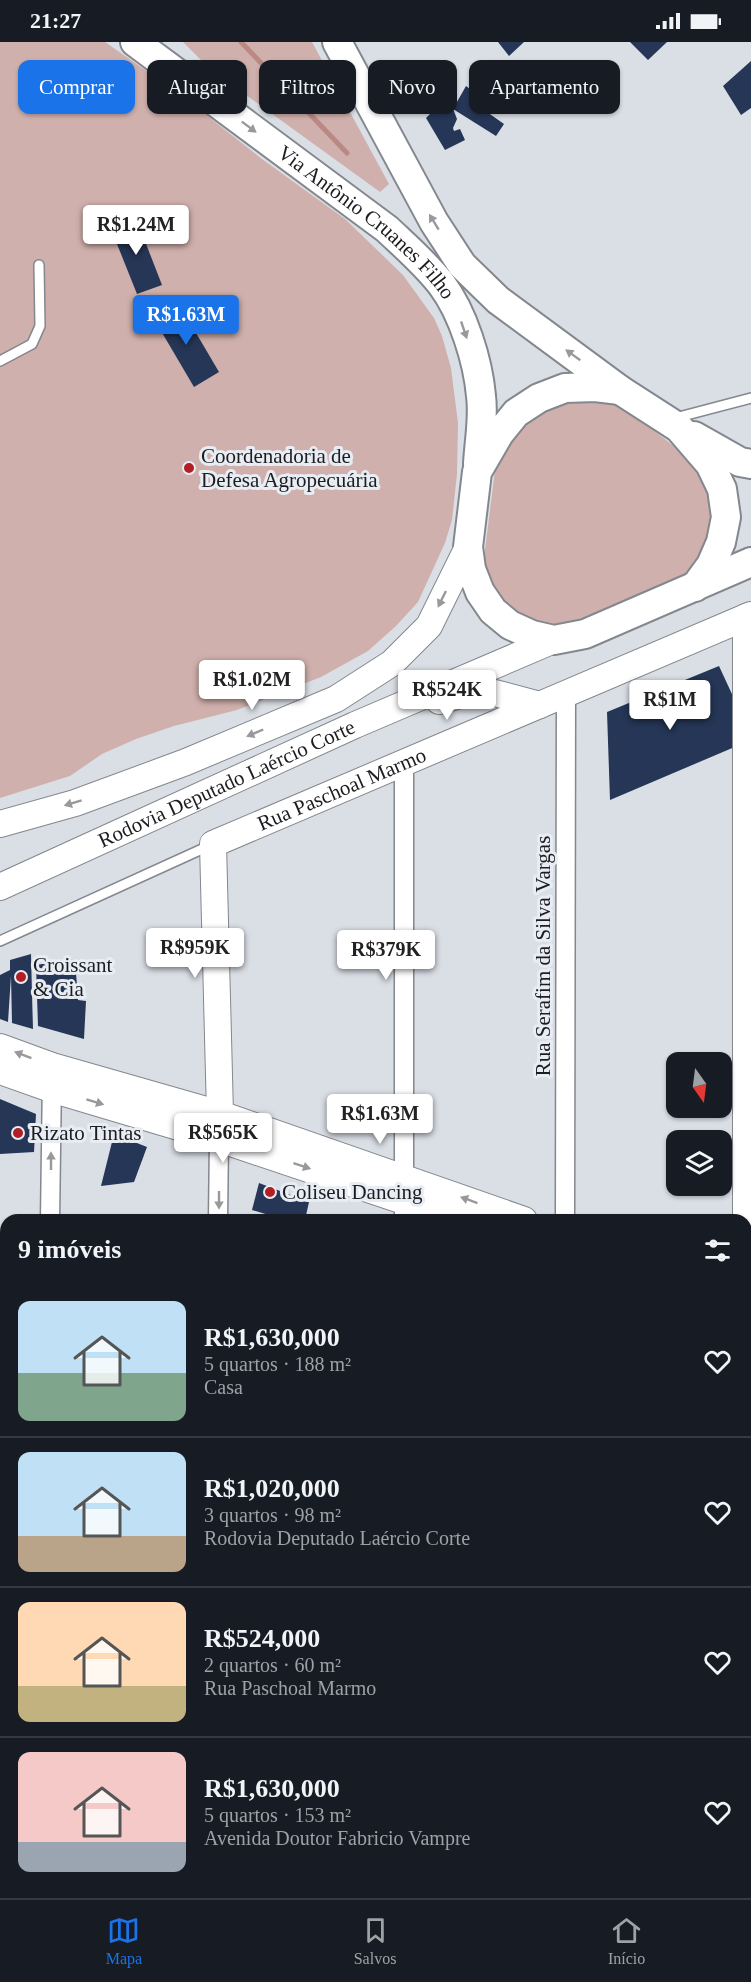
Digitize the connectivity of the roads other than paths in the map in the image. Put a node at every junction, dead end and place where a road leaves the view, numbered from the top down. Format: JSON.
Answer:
{"nodes":[{"id":1,"x":135,"y":42,"type":"edge"},
{"id":2,"x":337,"y":42,"type":"edge"},
{"id":3,"x":39,"y":265,"type":"dead end"},
{"id":4,"x":0,"y":361,"type":"edge"},
{"id":5,"x":620,"y":390,"type":"junction"},
{"id":6,"x":751,"y":398,"type":"edge"},
{"id":7,"x":673,"y":424,"type":"junction"},
{"id":8,"x":751,"y":464,"type":"edge"},
{"id":9,"x":477,"y":472,"type":"junction"},
{"id":10,"x":468,"y":547,"type":"junction"},
{"id":11,"x":751,"y":562,"type":"edge"},
{"id":12,"x":695,"y":587,"type":"junction"},
{"id":13,"x":748,"y":616,"type":"edge"},
{"id":14,"x":554,"y":640,"type":"junction"},
{"id":15,"x":566,"y":693,"type":"junction"},
{"id":16,"x":540,"y":705,"type":"junction"},
{"id":17,"x":355,"y":726,"type":"junction"},
{"id":18,"x":404,"y":762,"type":"junction"},
{"id":19,"x":0,"y":824,"type":"edge"},
{"id":20,"x":213,"y":844,"type":"junction"},
{"id":21,"x":0,"y":887,"type":"edge"},
{"id":22,"x":0,"y":942,"type":"edge"},
{"id":23,"x":0,"y":1047,"type":"edge"},
{"id":24,"x":0,"y":1071,"type":"edge"},
{"id":25,"x":52,"y":1078,"type":"junction"},
{"id":26,"x":220,"y":1114,"type":"junction"},
{"id":27,"x":219,"y":1139,"type":"junction"},
{"id":28,"x":404,"y":1198,"type":"edge"},
{"id":29,"x":50,"y":1214,"type":"edge"},
{"id":30,"x":218,"y":1214,"type":"edge"},
{"id":31,"x":445,"y":1214,"type":"edge"},
{"id":32,"x":491,"y":1214,"type":"edge"},
{"id":33,"x":565,"y":1214,"type":"edge"},
{"id":34,"x":746,"y":1214,"type":"edge"}],
"edges":[{"from":1,"to":9,"type":"main road","name":"Via Antônio Cruanes Filho","one_way":true},
{"from":5,"to":2,"type":"main road","name":"Via Antônio Cruanes Filho","one_way":true},
{"from":3,"to":4,"type":"lane"},
{"from":5,"to":7,"type":"main road","name":"Via Antônio Cruanes Filho"},
{"from":5,"to":9,"type":"main road"},
{"from":6,"to":7,"type":"lane"},
{"from":7,"to":8,"type":"main road"},
{"from":7,"to":12,"type":"main road"},
{"from":9,"to":10,"type":"main road","name":"Via Antônio Cruanes Filho"},
{"from":10,"to":14,"type":"main road","name":"Via Antônio Cruanes Filho"},
{"from":10,"to":19,"type":"main road","name":"Rodovia Deputado Laércio Corte","one_way":true},
{"from":11,"to":12,"type":"main road"},
{"from":12,"to":14,"type":"main road"},
{"from":13,"to":15,"type":"main road","name":"Rua Paschoal Marmo"},
{"from":13,"to":34,"type":"main road"},
{"from":14,"to":17,"type":"main road","name":"Rodovia Deputado Laércio Corte"},
{"from":15,"to":16,"type":"main road","name":"Rua Paschoal Marmo"},
{"from":15,"to":33,"type":"street","name":"Rua Serafim da Silva Vargas"},
{"from":16,"to":17,"type":"main road"},
{"from":16,"to":18,"type":"main road","name":"Rua Paschoal Marmo"},
{"from":17,"to":21,"type":"main road","name":"Rodovia Deputado Laércio Corte"},
{"from":18,"to":20,"type":"main road","name":"Rua Paschoal Marmo"},
{"from":18,"to":28,"type":"street"},
{"from":20,"to":22,"type":"lane","name":"Rua Paschoal Marmo"},
{"from":20,"to":26,"type":"main road"},
{"from":25,"to":23,"type":"main road","one_way":true},
{"from":24,"to":25,"type":"main road"},
{"from":25,"to":26,"type":"main road"},
{"from":25,"to":27,"type":"main road","one_way":true},
{"from":29,"to":25,"type":"street","one_way":true},
{"from":26,"to":27,"type":"main road"},
{"from":26,"to":28,"type":"main road"},
{"from":27,"to":28,"type":"main road","one_way":true},
{"from":27,"to":30,"type":"street","one_way":true},
{"from":28,"to":31,"type":"main road"},
{"from":32,"to":28,"type":"main road","one_way":true}]}
